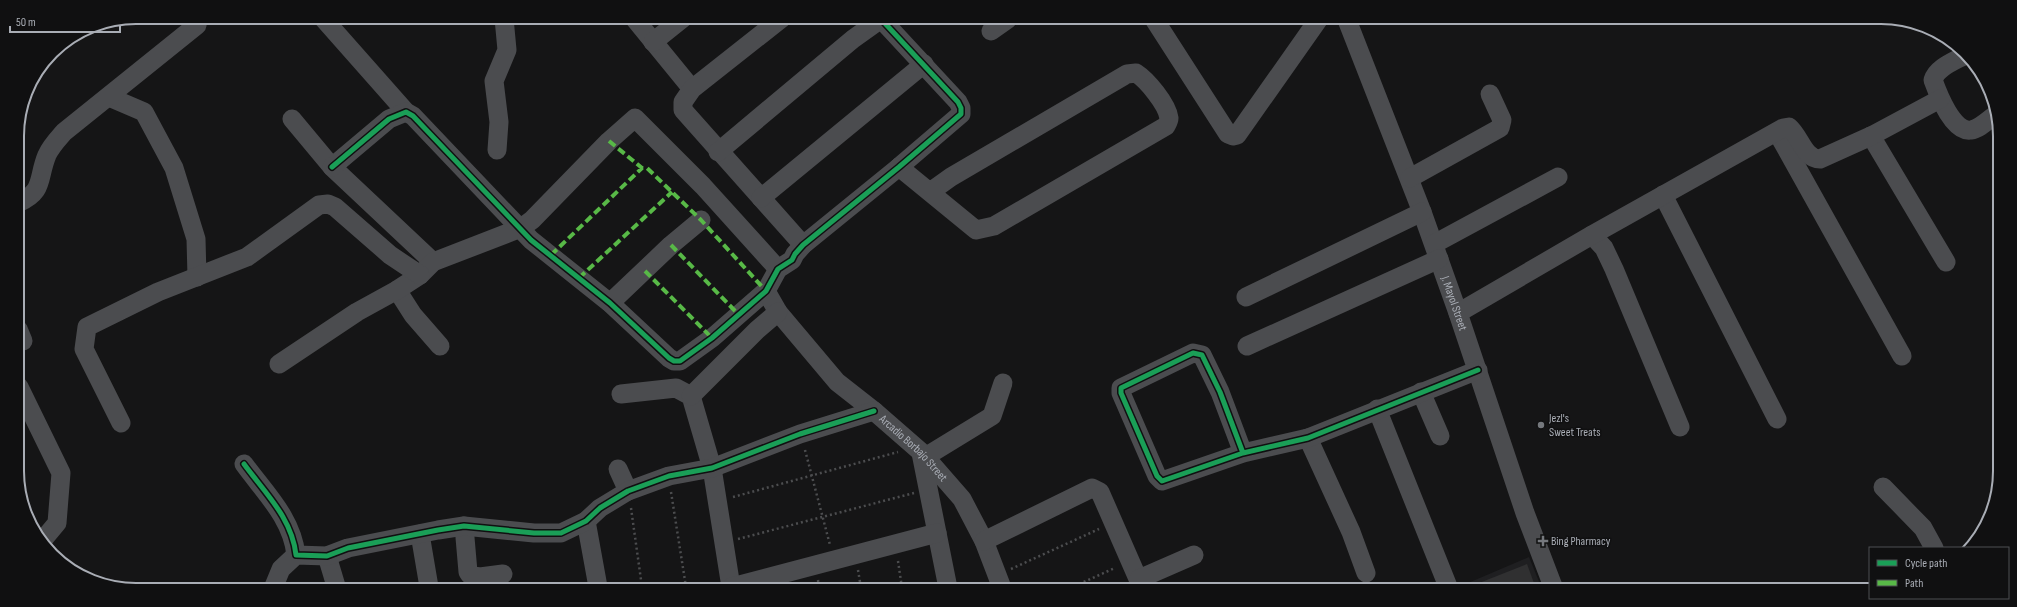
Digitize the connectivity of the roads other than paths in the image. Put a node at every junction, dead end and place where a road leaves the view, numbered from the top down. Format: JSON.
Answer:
{"nodes":[{"id":1,"x":197,"y":24,"type":"edge"},
{"id":2,"x":328,"y":24,"type":"edge"},
{"id":3,"x":505,"y":24,"type":"edge"},
{"id":4,"x":639,"y":24,"type":"edge"},
{"id":5,"x":676,"y":24,"type":"edge"},
{"id":6,"x":774,"y":24,"type":"edge"},
{"id":7,"x":874,"y":24,"type":"edge"},
{"id":8,"x":886,"y":24,"type":"edge"},
{"id":9,"x":1001,"y":24,"type":"edge"},
{"id":10,"x":1157,"y":24,"type":"edge"},
{"id":11,"x":1315,"y":24,"type":"edge"},
{"id":12,"x":1349,"y":24,"type":"edge"},
{"id":13,"x":991,"y":31,"type":"dead end"},
{"id":14,"x":653,"y":42,"type":"junction"},
{"id":15,"x":1961,"y":58,"type":"edge"},
{"id":16,"x":924,"y":64,"type":"junction"},
{"id":17,"x":692,"y":89,"type":"junction"},
{"id":18,"x":1490,"y":94,"type":"dead end"},
{"id":19,"x":109,"y":97,"type":"junction"},
{"id":20,"x":1940,"y":99,"type":"junction"},
{"id":21,"x":406,"y":112,"type":"junction"},
{"id":22,"x":1991,"y":117,"type":"edge"},
{"id":23,"x":292,"y":119,"type":"dead end"},
{"id":24,"x":1777,"y":132,"type":"junction"},
{"id":25,"x":1871,"y":136,"type":"junction"},
{"id":26,"x":497,"y":150,"type":"dead end"},
{"id":27,"x":718,"y":152,"type":"junction"},
{"id":28,"x":332,"y":167,"type":"junction"},
{"id":29,"x":899,"y":167,"type":"junction"},
{"id":30,"x":1558,"y":177,"type":"dead end"},
{"id":31,"x":1410,"y":178,"type":"junction"},
{"id":32,"x":930,"y":192,"type":"junction"},
{"id":33,"x":1663,"y":195,"type":"junction"},
{"id":34,"x":761,"y":198,"type":"junction"},
{"id":35,"x":24,"y":200,"type":"edge"},
{"id":36,"x":1422,"y":212,"type":"junction"},
{"id":37,"x":701,"y":220,"type":"dead end"},
{"id":38,"x":521,"y":228,"type":"junction"},
{"id":39,"x":1592,"y":235,"type":"junction"},
{"id":40,"x":1436,"y":252,"type":"junction"},
{"id":41,"x":790,"y":258,"type":"junction"},
{"id":42,"x":1946,"y":262,"type":"dead end"},
{"id":43,"x":426,"y":268,"type":"junction"},
{"id":44,"x":197,"y":278,"type":"junction"},
{"id":45,"x":397,"y":290,"type":"junction"},
{"id":46,"x":766,"y":291,"type":"junction"},
{"id":47,"x":1246,"y":297,"type":"dead end"},
{"id":48,"x":610,"y":303,"type":"junction"},
{"id":49,"x":778,"y":312,"type":"junction"},
{"id":50,"x":1458,"y":313,"type":"junction"},
{"id":51,"x":440,"y":346,"type":"dead end"},
{"id":52,"x":1247,"y":346,"type":"dead end"},
{"id":53,"x":1902,"y":356,"type":"dead end"},
{"id":54,"x":279,"y":364,"type":"dead end"},
{"id":55,"x":1478,"y":370,"type":"junction"},
{"id":56,"x":1003,"y":383,"type":"dead end"},
{"id":57,"x":1421,"y":392,"type":"junction"},
{"id":58,"x":621,"y":394,"type":"dead end"},
{"id":59,"x":691,"y":396,"type":"junction"},
{"id":60,"x":24,"y":397,"type":"edge"},
{"id":61,"x":1377,"y":409,"type":"junction"},
{"id":62,"x":874,"y":411,"type":"junction"},
{"id":63,"x":1777,"y":419,"type":"dead end"},
{"id":64,"x":121,"y":424,"type":"dead end"},
{"id":65,"x":1680,"y":427,"type":"dead end"},
{"id":66,"x":1440,"y":436,"type":"dead end"},
{"id":67,"x":1308,"y":438,"type":"junction"},
{"id":68,"x":921,"y":452,"type":"junction"},
{"id":69,"x":1243,"y":453,"type":"junction"},
{"id":70,"x":244,"y":464,"type":"dead end"},
{"id":71,"x":712,"y":468,"type":"junction"},
{"id":72,"x":618,"y":469,"type":"dead end"},
{"id":73,"x":1882,"y":487,"type":"dead end"},
{"id":74,"x":628,"y":491,"type":"junction"},
{"id":75,"x":586,"y":521,"type":"junction"},
{"id":76,"x":464,"y":526,"type":"junction"},
{"id":77,"x":937,"y":533,"type":"junction"},
{"id":78,"x":420,"y":534,"type":"junction"},
{"id":79,"x":46,"y":537,"type":"edge"},
{"id":80,"x":984,"y":541,"type":"junction"},
{"id":81,"x":1933,"y":547,"type":"edge"},
{"id":82,"x":296,"y":555,"type":"junction"},
{"id":83,"x":1194,"y":555,"type":"dead end"},
{"id":84,"x":327,"y":556,"type":"junction"},
{"id":85,"x":1366,"y":573,"type":"dead end"},
{"id":86,"x":503,"y":574,"type":"dead end"},
{"id":87,"x":1000,"y":581,"type":"edge"},
{"id":88,"x":274,"y":583,"type":"edge"},
{"id":89,"x":335,"y":583,"type":"edge"},
{"id":90,"x":428,"y":583,"type":"edge"},
{"id":91,"x":597,"y":583,"type":"edge"},
{"id":92,"x":730,"y":583,"type":"edge"},
{"id":93,"x":746,"y":583,"type":"edge"},
{"id":94,"x":947,"y":583,"type":"edge"},
{"id":95,"x":1140,"y":583,"type":"edge"},
{"id":96,"x":1143,"y":583,"type":"edge"},
{"id":97,"x":1447,"y":583,"type":"edge"},
{"id":98,"x":1547,"y":583,"type":"edge"}],
"edges":[{"from":1,"to":19,"type":"street"},
{"from":2,"to":21,"type":"street"},
{"from":3,"to":26,"type":"street"},
{"from":4,"to":14,"type":"street"},
{"from":5,"to":14,"type":"street"},
{"from":6,"to":17,"type":"street"},
{"from":7,"to":27,"type":"street"},
{"from":8,"to":16,"type":"street"},
{"from":9,"to":13,"type":"street"},
{"from":10,"to":11,"type":"street"},
{"from":12,"to":31,"type":"street","name":"J. Mayol Street"},
{"from":14,"to":17,"type":"street"},
{"from":15,"to":20,"type":"street"},
{"from":16,"to":29,"type":"street"},
{"from":16,"to":34,"type":"street"},
{"from":17,"to":27,"type":"street"},
{"from":18,"to":31,"type":"street"},
{"from":19,"to":35,"type":"street"},
{"from":19,"to":44,"type":"street"},
{"from":20,"to":22,"type":"street"},
{"from":20,"to":25,"type":"street"},
{"from":21,"to":28,"type":"street"},
{"from":21,"to":38,"type":"street"},
{"from":23,"to":28,"type":"street"},
{"from":24,"to":25,"type":"street"},
{"from":24,"to":33,"type":"street"},
{"from":24,"to":53,"type":"street"},
{"from":25,"to":42,"type":"street"},
{"from":27,"to":34,"type":"street"},
{"from":28,"to":43,"type":"street"},
{"from":29,"to":32,"type":"street"},
{"from":29,"to":41,"type":"street"},
{"from":30,"to":40,"type":"street"},
{"from":31,"to":36,"type":"street","name":"J. Mayol Street"},
{"from":32,"to":32,"type":"street"},
{"from":33,"to":39,"type":"street"},
{"from":33,"to":63,"type":"street"},
{"from":34,"to":41,"type":"street"},
{"from":36,"to":40,"type":"street","name":"J. Mayol Street"},
{"from":36,"to":47,"type":"street"},
{"from":37,"to":48,"type":"street"},
{"from":38,"to":41,"type":"street"},
{"from":38,"to":43,"type":"street"},
{"from":38,"to":48,"type":"street"},
{"from":39,"to":50,"type":"street"},
{"from":39,"to":65,"type":"street"},
{"from":40,"to":50,"type":"street","name":"J. Mayol Street"},
{"from":40,"to":52,"type":"street"},
{"from":41,"to":46,"type":"street"},
{"from":43,"to":44,"type":"street"},
{"from":43,"to":45,"type":"street"},
{"from":44,"to":64,"type":"street"},
{"from":45,"to":51,"type":"street"},
{"from":45,"to":54,"type":"street"},
{"from":46,"to":48,"type":"street"},
{"from":46,"to":49,"type":"street","name":"Arcadio Borbajo Street"},
{"from":49,"to":59,"type":"street"},
{"from":49,"to":62,"type":"street","name":"Arcadio Borbajo Street"},
{"from":50,"to":55,"type":"street","name":"J. Mayol Street"},
{"from":55,"to":57,"type":"street"},
{"from":55,"to":98,"type":"street","name":"J. Mayol Street"},
{"from":56,"to":68,"type":"street"},
{"from":57,"to":61,"type":"street"},
{"from":57,"to":66,"type":"street"},
{"from":58,"to":59,"type":"street"},
{"from":59,"to":71,"type":"street"},
{"from":60,"to":79,"type":"street"},
{"from":61,"to":67,"type":"street"},
{"from":61,"to":97,"type":"street"},
{"from":62,"to":68,"type":"street","name":"Arcadio Borbajo Street"},
{"from":62,"to":71,"type":"street"},
{"from":67,"to":69,"type":"street"},
{"from":67,"to":85,"type":"street"},
{"from":68,"to":77,"type":"street"},
{"from":68,"to":80,"type":"street","name":"Arcadio Borbajo Street"},
{"from":69,"to":69,"type":"street"},
{"from":70,"to":82,"type":"street"},
{"from":71,"to":74,"type":"street"},
{"from":71,"to":92,"type":"street"},
{"from":72,"to":74,"type":"street"},
{"from":73,"to":81,"type":"street"},
{"from":74,"to":75,"type":"street"},
{"from":75,"to":76,"type":"street"},
{"from":75,"to":91,"type":"street"},
{"from":76,"to":78,"type":"street"},
{"from":76,"to":86,"type":"street"},
{"from":77,"to":93,"type":"street"},
{"from":77,"to":94,"type":"street"},
{"from":78,"to":84,"type":"street"},
{"from":78,"to":90,"type":"street"},
{"from":80,"to":87,"type":"street","name":"Arcadio Borbajo Street"},
{"from":80,"to":95,"type":"street"},
{"from":82,"to":84,"type":"street"},
{"from":82,"to":88,"type":"street"},
{"from":83,"to":96,"type":"street"},
{"from":84,"to":89,"type":"street"}]}
